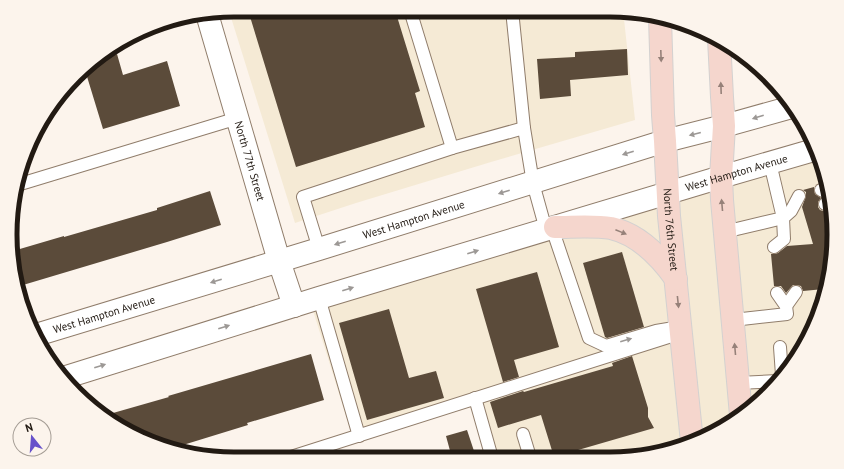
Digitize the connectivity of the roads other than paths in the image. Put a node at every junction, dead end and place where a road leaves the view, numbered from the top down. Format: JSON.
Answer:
{"nodes":[{"id":1,"x":412,"y":17,"type":"edge"},
{"id":2,"x":513,"y":17,"type":"edge"},
{"id":3,"x":209,"y":19,"type":"edge"},
{"id":4,"x":660,"y":23,"type":"edge"},
{"id":5,"x":719,"y":47,"type":"edge"},
{"id":6,"x":786,"y":108,"type":"edge"},
{"id":7,"x":238,"y":118,"type":"junction"},
{"id":8,"x":724,"y":126,"type":"junction"},
{"id":9,"x":524,"y":128,"type":"junction"},
{"id":10,"x":666,"y":142,"type":"junction"},
{"id":11,"x":452,"y":148,"type":"junction"},
{"id":12,"x":810,"y":151,"type":"edge"},
{"id":13,"x":770,"y":163,"type":"junction"},
{"id":14,"x":720,"y":177,"type":"junction"},
{"id":15,"x":23,"y":183,"type":"edge"},
{"id":16,"x":533,"y":183,"type":"junction"},
{"id":17,"x":667,"y":193,"type":"junction"},
{"id":18,"x":799,"y":196,"type":"dead end"},
{"id":19,"x":792,"y":213,"type":"junction"},
{"id":20,"x":551,"y":228,"type":"junction"},
{"id":21,"x":724,"y":232,"type":"junction"},
{"id":22,"x":774,"y":247,"type":"dead end"},
{"id":23,"x":319,"y":249,"type":"junction"},
{"id":24,"x":279,"y":261,"type":"junction"},
{"id":25,"x":676,"y":279,"type":"junction"},
{"id":26,"x":796,"y":292,"type":"dead end"},
{"id":27,"x":777,"y":293,"type":"dead end"},
{"id":28,"x":319,"y":298,"type":"junction"},
{"id":29,"x":294,"y":306,"type":"junction"},
{"id":30,"x":786,"y":306,"type":"junction"},
{"id":31,"x":733,"y":320,"type":"junction"},
{"id":32,"x":681,"y":330,"type":"junction"},
{"id":33,"x":41,"y":334,"type":"edge"},
{"id":34,"x":780,"y":347,"type":"dead end"},
{"id":35,"x":781,"y":368,"type":"edge"},
{"id":36,"x":69,"y":376,"type":"edge"},
{"id":37,"x":770,"y":381,"type":"edge"},
{"id":38,"x":738,"y":383,"type":"junction"},
{"id":39,"x":475,"y":398,"type":"junction"},
{"id":40,"x":740,"y":408,"type":"edge"},
{"id":41,"x":523,"y":434,"type":"dead end"},
{"id":42,"x":359,"y":436,"type":"junction"},
{"id":43,"x":691,"y":436,"type":"edge"},
{"id":44,"x":307,"y":452,"type":"edge"},
{"id":45,"x":490,"y":452,"type":"edge"},
{"id":46,"x":528,"y":452,"type":"edge"}],
"edges":[{"from":1,"to":11,"type":"lane"},
{"from":2,"to":9,"type":"lane"},
{"from":3,"to":7,"type":"main road","name":"North 77th Street"},
{"from":4,"to":10,"type":"main road","name":"North 76th Street","one_way":true},
{"from":8,"to":5,"type":"main road","one_way":true},
{"from":6,"to":8,"type":"main road","name":"West Hampton Avenue","one_way":true},
{"from":7,"to":15,"type":"lane"},
{"from":7,"to":24,"type":"main road","name":"North 77th Street"},
{"from":8,"to":10,"type":"main road","name":"West Hampton Avenue","one_way":true},
{"from":8,"to":14,"type":"main road"},
{"from":9,"to":11,"type":"lane"},
{"from":9,"to":16,"type":"lane"},
{"from":10,"to":16,"type":"main road","name":"West Hampton Avenue","one_way":true},
{"from":10,"to":17,"type":"main road","name":"North 76th Street"},
{"from":11,"to":23,"type":"lane"},
{"from":12,"to":13,"type":"main road","name":"West Hampton Avenue"},
{"from":13,"to":14,"type":"main road","name":"West Hampton Avenue"},
{"from":13,"to":19,"type":"lane"},
{"from":14,"to":17,"type":"main road","name":"West Hampton Avenue"},
{"from":21,"to":14,"type":"main road","one_way":true},
{"from":16,"to":20,"type":"lane"},
{"from":16,"to":23,"type":"main road","name":"West Hampton Avenue","one_way":true},
{"from":17,"to":20,"type":"main road","name":"West Hampton Avenue"},
{"from":17,"to":25,"type":"main road","name":"North 76th Street"},
{"from":18,"to":19,"type":"lane"},
{"from":19,"to":21,"type":"lane"},
{"from":19,"to":22,"type":"lane"},
{"from":20,"to":25,"type":"main road","one_way":true},
{"from":28,"to":20,"type":"main road","name":"West Hampton Avenue","one_way":true},
{"from":20,"to":32,"type":"lane","one_way":true},
{"from":21,"to":31,"type":"main road"},
{"from":23,"to":24,"type":"main road","name":"West Hampton Avenue"},
{"from":24,"to":29,"type":"main road","name":"North 77th Street"},
{"from":24,"to":33,"type":"main road","name":"West Hampton Avenue","one_way":true},
{"from":25,"to":32,"type":"main road","name":"North 76th Street","one_way":true},
{"from":26,"to":30,"type":"lane"},
{"from":27,"to":30,"type":"lane"},
{"from":28,"to":29,"type":"main road","name":"West Hampton Avenue"},
{"from":28,"to":42,"type":"lane"},
{"from":36,"to":29,"type":"main road","name":"West Hampton Avenue","one_way":true},
{"from":30,"to":31,"type":"lane"},
{"from":38,"to":31,"type":"main road","one_way":true},
{"from":32,"to":39,"type":"lane"},
{"from":32,"to":43,"type":"main road","name":"North 76th Street"},
{"from":34,"to":35,"type":"lane"},
{"from":37,"to":38,"type":"lane"},
{"from":38,"to":40,"type":"main road"},
{"from":39,"to":42,"type":"lane"},
{"from":39,"to":45,"type":"lane"},
{"from":41,"to":46,"type":"lane"},
{"from":42,"to":44,"type":"lane"}]}
